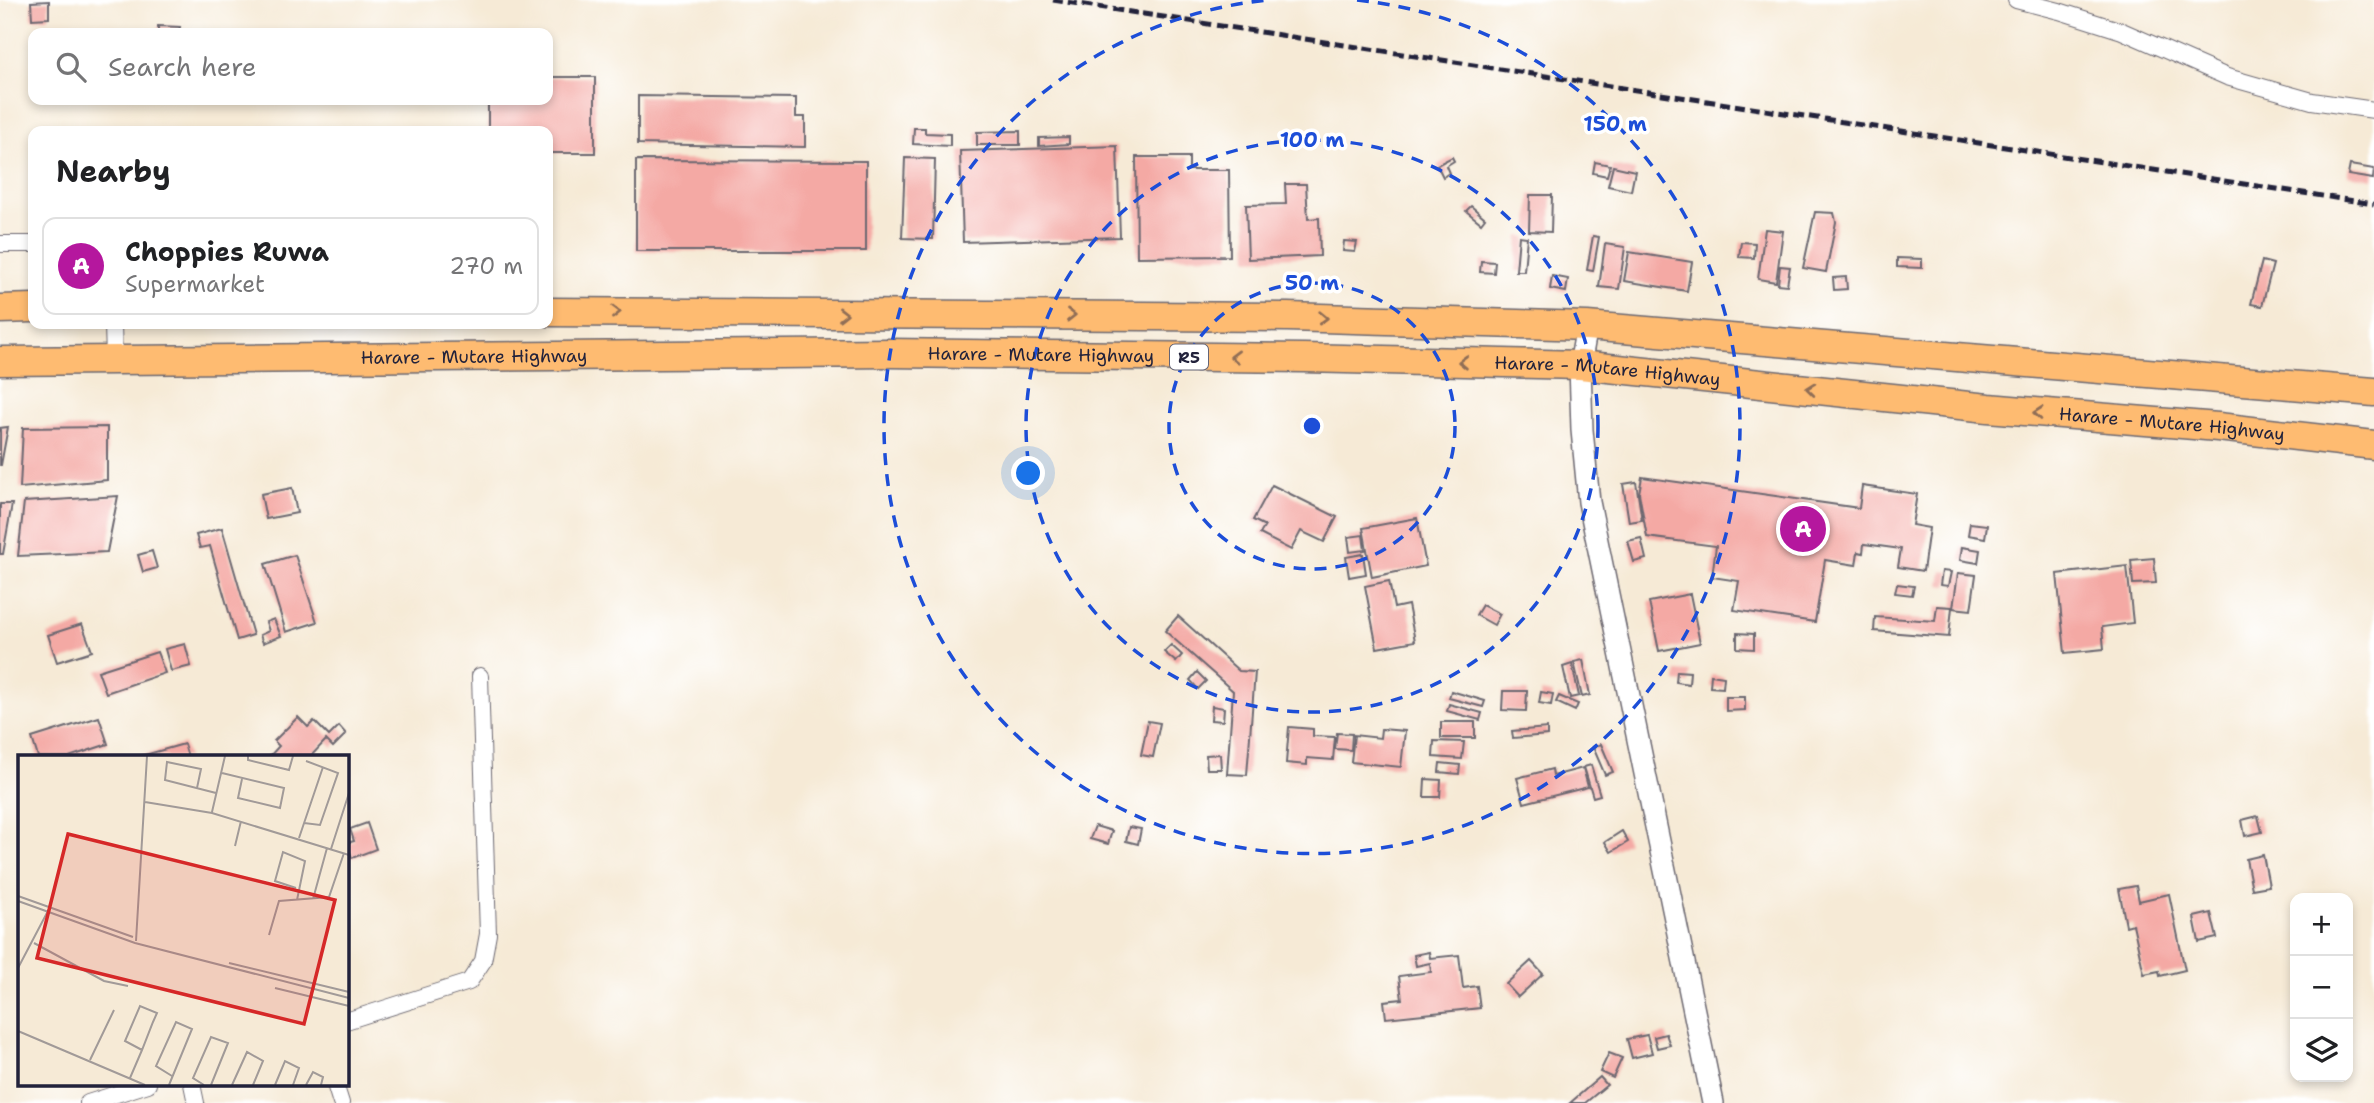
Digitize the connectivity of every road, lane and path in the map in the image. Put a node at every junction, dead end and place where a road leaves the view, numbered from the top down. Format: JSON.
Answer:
{"nodes":[{"id":1,"x":2016,"y":0,"type":"edge"},
{"id":2,"x":2374,"y":110,"type":"edge"},
{"id":3,"x":0,"y":244,"type":"edge"},
{"id":4,"x":28,"y":244,"type":"edge"},
{"id":5,"x":0,"y":309,"type":"edge"},
{"id":6,"x":28,"y":309,"type":"edge"},
{"id":7,"x":553,"y":312,"type":"edge"},
{"id":8,"x":1587,"y":326,"type":"junction"},
{"id":9,"x":113,"y":329,"type":"edge"},
{"id":10,"x":114,"y":359,"type":"junction"},
{"id":11,"x":0,"y":361,"type":"edge"},
{"id":12,"x":1580,"y":365,"type":"junction"},
{"id":13,"x":2374,"y":392,"type":"edge"},
{"id":14,"x":2374,"y":444,"type":"edge"},
{"id":15,"x":480,"y":676,"type":"dead end"},
{"id":16,"x":348,"y":1020,"type":"edge"},
{"id":17,"x":142,"y":1086,"type":"edge"},
{"id":18,"x":336,"y":1086,"type":"edge"},
{"id":19,"x":88,"y":1103,"type":"edge"},
{"id":20,"x":341,"y":1103,"type":"edge"},
{"id":21,"x":1713,"y":1103,"type":"edge"}],
"edges":[{"from":1,"to":2,"type":"street"},
{"from":3,"to":4,"type":"street"},
{"from":5,"to":6,"type":"highway"},
{"from":7,"to":8,"type":"highway","one_way":true},
{"from":8,"to":12,"type":"street"},
{"from":8,"to":13,"type":"highway"},
{"from":9,"to":10,"type":"street"},
{"from":10,"to":11,"type":"highway","name":"Harare - Mutare Highway","number":"R5"},
{"from":12,"to":10,"type":"highway","name":"Harare - Mutare Highway","number":"R5","one_way":true},
{"from":14,"to":12,"type":"highway","name":"Harare - Mutare Highway","number":"R5","one_way":true},
{"from":12,"to":21,"type":"street"},
{"from":15,"to":16,"type":"street"},
{"from":17,"to":19,"type":"street"},
{"from":18,"to":20,"type":"street"}]}
